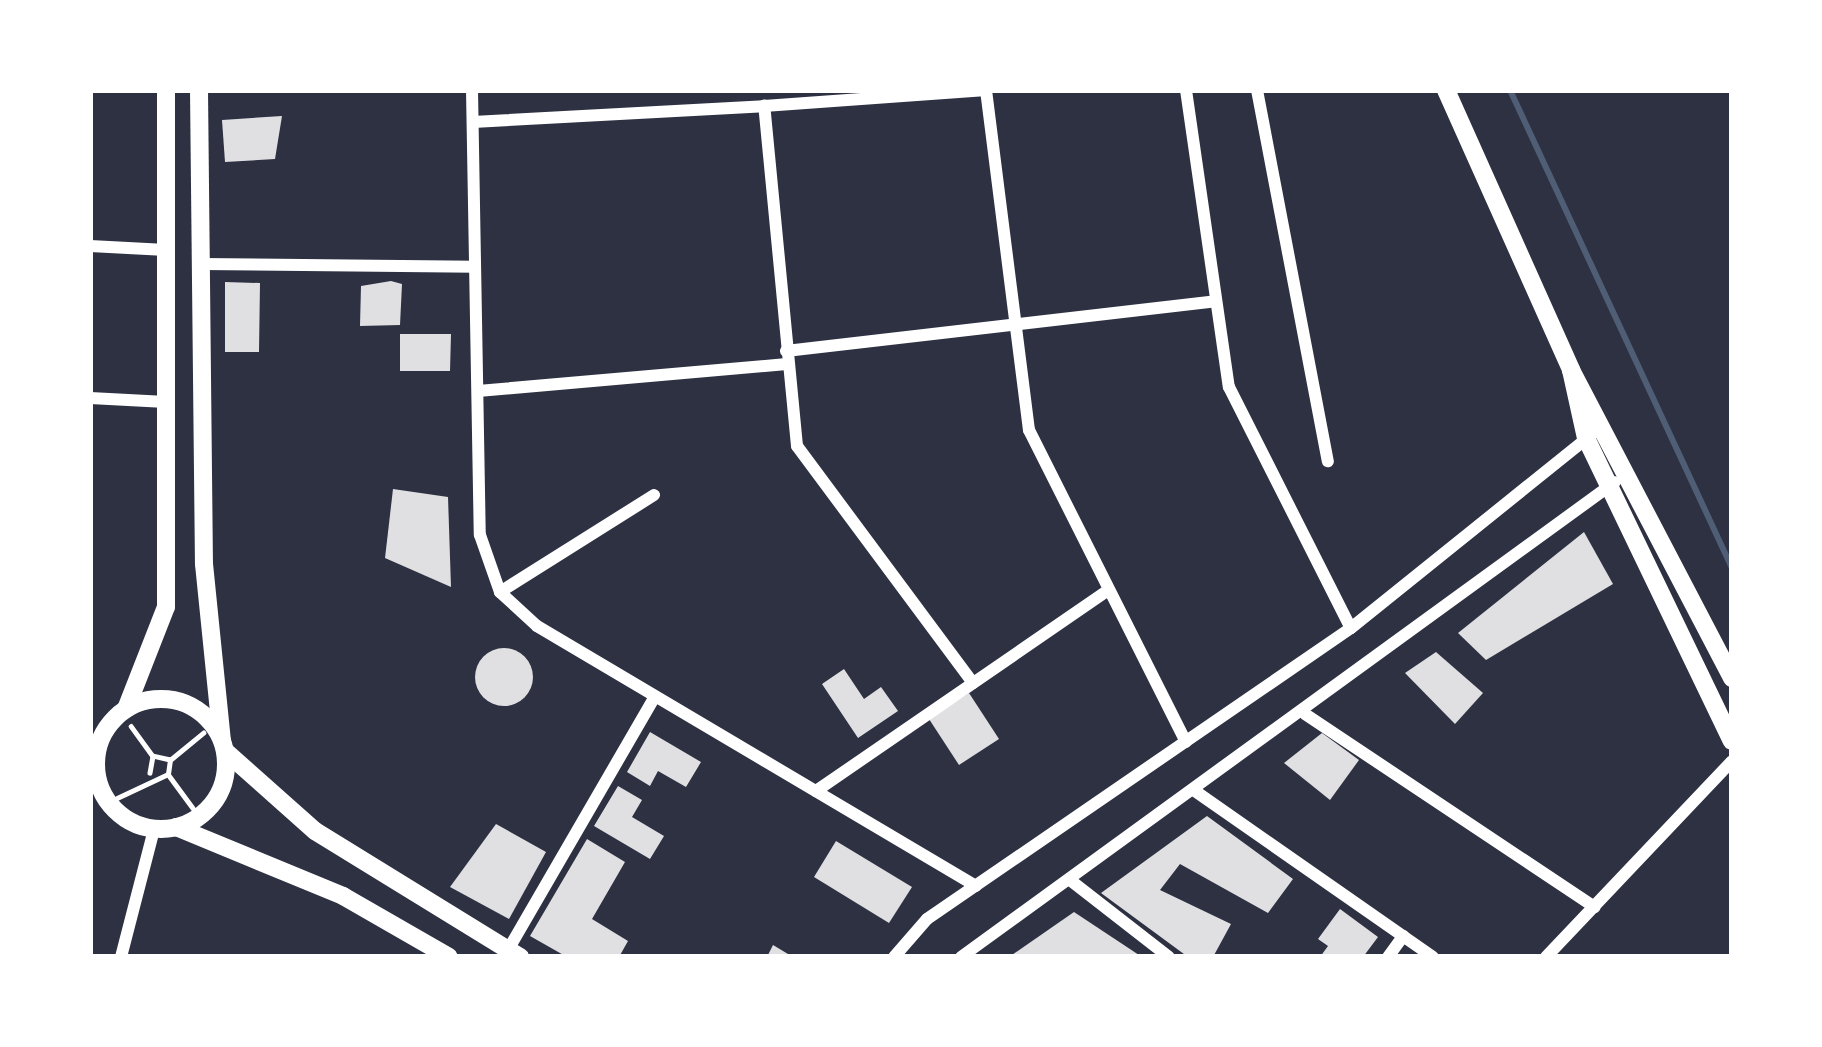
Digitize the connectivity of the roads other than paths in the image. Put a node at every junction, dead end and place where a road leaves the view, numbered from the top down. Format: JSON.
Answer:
{"nodes":[{"id":1,"x":166,"y":90,"type":"edge"},
{"id":2,"x":200,"y":90,"type":"edge"},
{"id":3,"x":472,"y":90,"type":"edge"},
{"id":4,"x":986,"y":90,"type":"edge"},
{"id":5,"x":1186,"y":90,"type":"edge"},
{"id":6,"x":1257,"y":90,"type":"edge"},
{"id":7,"x":1445,"y":90,"type":"edge"},
{"id":8,"x":764,"y":106,"type":"junction"},
{"id":9,"x":472,"y":122,"type":"junction"},
{"id":10,"x":90,"y":246,"type":"edge"},
{"id":11,"x":166,"y":250,"type":"junction"},
{"id":12,"x":201,"y":264,"type":"junction"},
{"id":13,"x":476,"y":267,"type":"junction"},
{"id":14,"x":1211,"y":302,"type":"junction"},
{"id":15,"x":1016,"y":325,"type":"junction"},
{"id":16,"x":786,"y":357,"type":"junction"},
{"id":17,"x":1571,"y":370,"type":"junction"},
{"id":18,"x":478,"y":391,"type":"junction"},
{"id":19,"x":90,"y":398,"type":"edge"},
{"id":20,"x":166,"y":402,"type":"junction"},
{"id":21,"x":1609,"y":424,"type":"junction"},
{"id":22,"x":1586,"y":438,"type":"junction"},
{"id":23,"x":1328,"y":461,"type":"dead end"},
{"id":24,"x":1632,"y":470,"type":"junction"},
{"id":25,"x":1609,"y":485,"type":"junction"},
{"id":26,"x":654,"y":495,"type":"dead end"},
{"id":27,"x":1109,"y":590,"type":"junction"},
{"id":28,"x":500,"y":592,"type":"junction"},
{"id":29,"x":1351,"y":628,"type":"junction"},
{"id":30,"x":1732,"y":678,"type":"edge"},
{"id":31,"x":973,"y":683,"type":"junction"},
{"id":32,"x":655,"y":696,"type":"junction"},
{"id":33,"x":1305,"y":714,"type":"junction"},
{"id":34,"x":127,"y":716,"type":"junction"},
{"id":35,"x":97,"y":736,"type":"edge"},
{"id":36,"x":217,"y":741,"type":"junction"},
{"id":37,"x":1732,"y":741,"type":"edge"},
{"id":38,"x":1186,"y":742,"type":"junction"},
{"id":39,"x":1732,"y":761,"type":"edge"},
{"id":40,"x":816,"y":791,"type":"junction"},
{"id":41,"x":1195,"y":791,"type":"junction"},
{"id":42,"x":119,"y":807,"type":"junction"},
{"id":43,"x":90,"y":813,"type":"edge"},
{"id":44,"x":176,"y":827,"type":"junction"},
{"id":45,"x":154,"y":829,"type":"junction"},
{"id":46,"x":1070,"y":880,"type":"junction"},
{"id":47,"x":976,"y":886,"type":"junction"},
{"id":48,"x":1594,"y":907,"type":"junction"},
{"id":49,"x":1403,"y":936,"type":"junction"},
{"id":50,"x":514,"y":953,"type":"edge"},
{"id":51,"x":121,"y":957,"type":"edge"},
{"id":52,"x":449,"y":957,"type":"edge"},
{"id":53,"x":894,"y":957,"type":"edge"},
{"id":54,"x":961,"y":957,"type":"edge"},
{"id":55,"x":1169,"y":957,"type":"edge"},
{"id":56,"x":1388,"y":957,"type":"edge"},
{"id":57,"x":1433,"y":957,"type":"edge"},
{"id":58,"x":1546,"y":957,"type":"edge"}],
"edges":[{"from":1,"to":11,"type":"main road"},
{"from":2,"to":12,"type":"main road"},
{"from":3,"to":9,"type":"street"},
{"from":4,"to":8,"type":"street"},
{"from":4,"to":15,"type":"street"},
{"from":5,"to":14,"type":"street"},
{"from":6,"to":23,"type":"street"},
{"from":7,"to":17,"type":"main road"},
{"from":8,"to":9,"type":"street"},
{"from":8,"to":16,"type":"street"},
{"from":9,"to":13,"type":"street"},
{"from":10,"to":11,"type":"street"},
{"from":11,"to":20,"type":"main road"},
{"from":12,"to":13,"type":"street"},
{"from":12,"to":36,"type":"main road"},
{"from":13,"to":18,"type":"street"},
{"from":14,"to":15,"type":"street"},
{"from":14,"to":29,"type":"street"},
{"from":15,"to":16,"type":"street"},
{"from":15,"to":27,"type":"street"},
{"from":16,"to":18,"type":"street"},
{"from":16,"to":31,"type":"street"},
{"from":17,"to":21,"type":"main road"},
{"from":17,"to":22,"type":"main road"},
{"from":18,"to":28,"type":"street"},
{"from":19,"to":20,"type":"street"},
{"from":20,"to":34,"type":"main road"},
{"from":21,"to":22,"type":"street"},
{"from":21,"to":24,"type":"main road"},
{"from":22,"to":25,"type":"main road"},
{"from":22,"to":29,"type":"street"},
{"from":24,"to":25,"type":"street"},
{"from":24,"to":30,"type":"main road"},
{"from":25,"to":33,"type":"street"},
{"from":25,"to":37,"type":"main road"},
{"from":26,"to":28,"type":"street"},
{"from":27,"to":31,"type":"street"},
{"from":27,"to":38,"type":"street"},
{"from":28,"to":32,"type":"street"},
{"from":29,"to":38,"type":"street"},
{"from":31,"to":40,"type":"street"},
{"from":32,"to":40,"type":"street"},
{"from":32,"to":50,"type":"street"},
{"from":33,"to":41,"type":"street"},
{"from":33,"to":48,"type":"street"},
{"from":34,"to":35,"type":"main road"},
{"from":34,"to":36,"type":"main road"},
{"from":35,"to":42,"type":"main road"},
{"from":36,"to":44,"type":"main road"},
{"from":36,"to":50,"type":"main road"},
{"from":38,"to":47,"type":"street"},
{"from":39,"to":48,"type":"street"},
{"from":40,"to":47,"type":"street"},
{"from":41,"to":46,"type":"street"},
{"from":41,"to":49,"type":"street"},
{"from":42,"to":43,"type":"main road"},
{"from":42,"to":45,"type":"main road"},
{"from":44,"to":45,"type":"main road"},
{"from":44,"to":52,"type":"main road"},
{"from":45,"to":51,"type":"street"},
{"from":46,"to":54,"type":"street"},
{"from":46,"to":55,"type":"street"},
{"from":47,"to":53,"type":"street"},
{"from":48,"to":58,"type":"street"},
{"from":49,"to":56,"type":"street"},
{"from":49,"to":57,"type":"street"}]}
